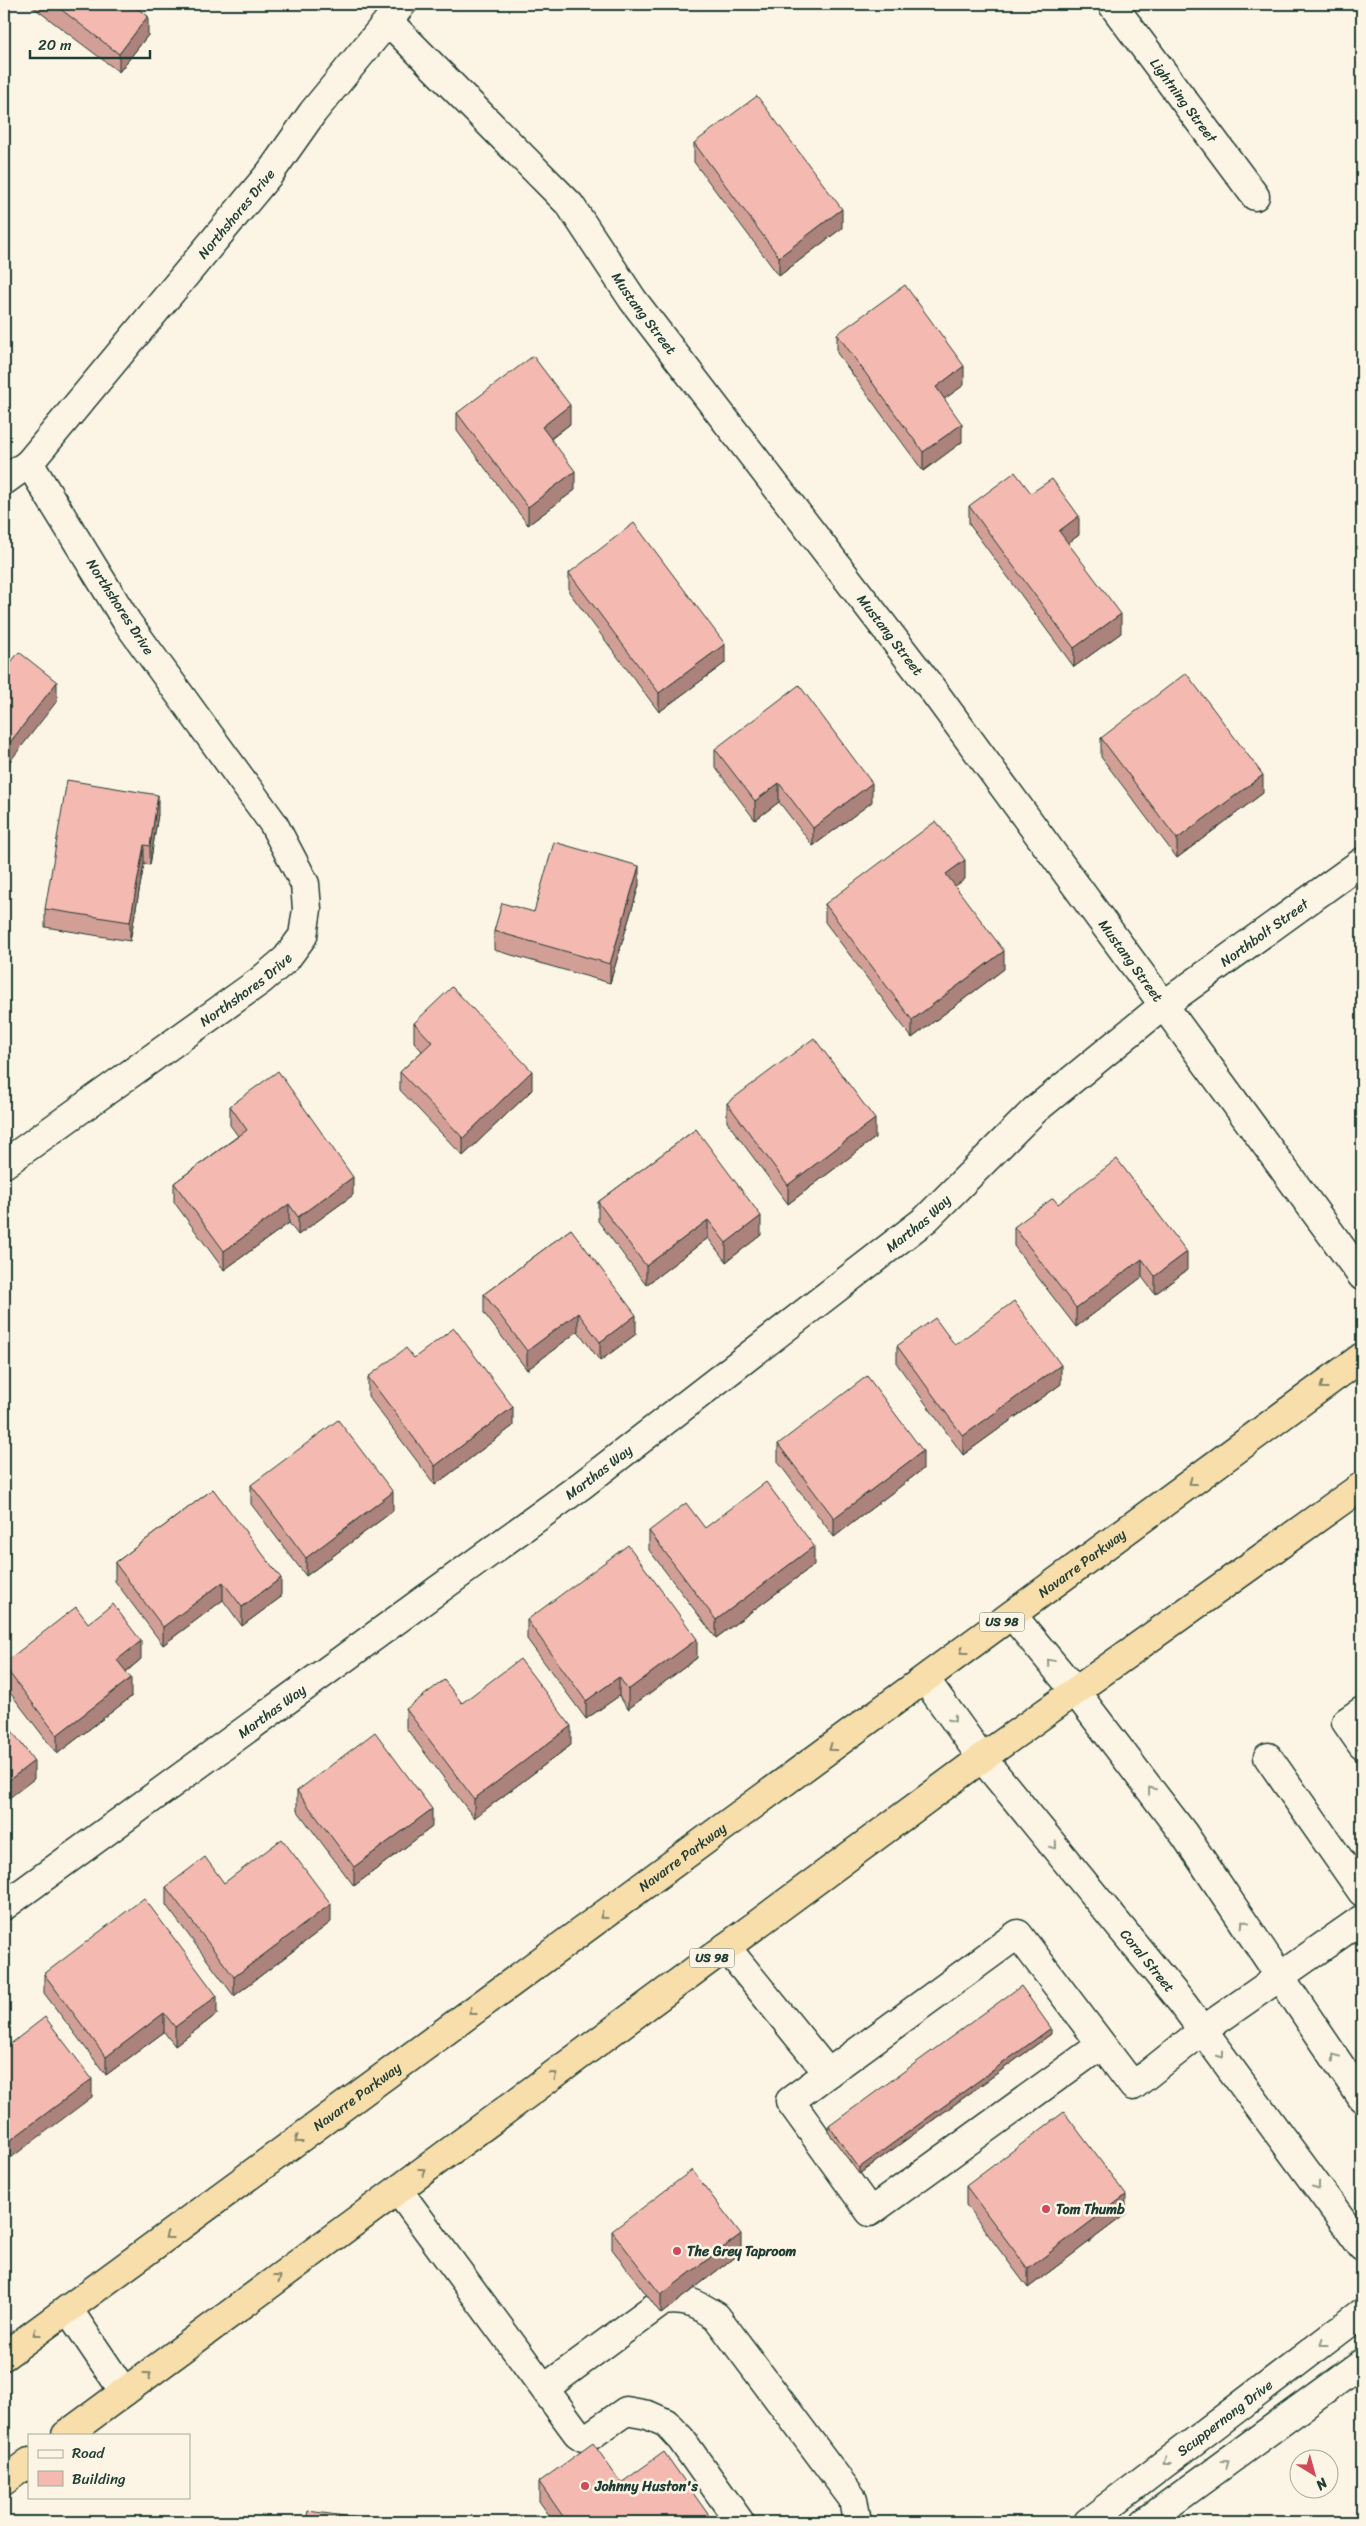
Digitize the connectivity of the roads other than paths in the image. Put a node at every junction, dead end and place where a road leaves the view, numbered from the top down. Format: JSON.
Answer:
{"nodes":[{"id":1,"x":1112,"y":4,"type":"edge"},
{"id":2,"x":395,"y":12,"type":"edge"},
{"id":3,"x":1255,"y":196,"type":"dead end"},
{"id":4,"x":29,"y":463,"type":"junction"},
{"id":5,"x":4,"y":481,"type":"edge"},
{"id":6,"x":1362,"y":862,"type":"edge"},
{"id":7,"x":1165,"y":1004,"type":"junction"},
{"id":8,"x":4,"y":1164,"type":"edge"},
{"id":9,"x":1362,"y":1276,"type":"edge"},
{"id":10,"x":1362,"y":1357,"type":"edge"},
{"id":11,"x":1362,"y":1486,"type":"edge"},
{"id":12,"x":1012,"y":1615,"type":"junction"},
{"id":13,"x":924,"y":1680,"type":"junction"},
{"id":14,"x":1074,"y":1691,"type":"junction"},
{"id":15,"x":1362,"y":1711,"type":"edge"},
{"id":16,"x":1362,"y":1744,"type":"edge"},
{"id":17,"x":1268,"y":1757,"type":"dead end"},
{"id":18,"x":982,"y":1758,"type":"junction"},
{"id":19,"x":1362,"y":1892,"type":"edge"},
{"id":20,"x":4,"y":1906,"type":"edge"},
{"id":21,"x":1362,"y":1919,"type":"edge"},
{"id":22,"x":726,"y":1947,"type":"junction"},
{"id":23,"x":1280,"y":1976,"type":"junction"},
{"id":24,"x":1202,"y":2031,"type":"junction"},
{"id":25,"x":1101,"y":2045,"type":"junction"},
{"id":26,"x":828,"y":2073,"type":"junction"},
{"id":27,"x":1362,"y":2098,"type":"edge"},
{"id":28,"x":398,"y":2190,"type":"junction"},
{"id":29,"x":1362,"y":2247,"type":"edge"},
{"id":30,"x":68,"y":2309,"type":"junction"},
{"id":31,"x":1362,"y":2313,"type":"edge"},
{"id":32,"x":4,"y":2356,"type":"edge"},
{"id":33,"x":1362,"y":2363,"type":"edge"},
{"id":34,"x":545,"y":2388,"type":"junction"},
{"id":35,"x":124,"y":2392,"type":"junction"},
{"id":36,"x":67,"y":2434,"type":"edge"},
{"id":37,"x":28,"y":2463,"type":"edge"},
{"id":38,"x":4,"y":2481,"type":"edge"},
{"id":39,"x":740,"y":2522,"type":"edge"},
{"id":40,"x":857,"y":2522,"type":"edge"},
{"id":41,"x":1088,"y":2522,"type":"edge"},
{"id":42,"x":1145,"y":2522,"type":"edge"}],
"edges":[{"from":1,"to":3,"type":"street","name":"Lightning Street"},
{"from":2,"to":4,"type":"street","name":"Northshores Drive"},
{"from":2,"to":7,"type":"street","name":"Mustang Street"},
{"from":4,"to":5,"type":"street"},
{"from":4,"to":8,"type":"street","name":"Northshores Drive"},
{"from":6,"to":7,"type":"street","name":"Northbolt Street"},
{"from":7,"to":9,"type":"street","name":"Mustang Street"},
{"from":7,"to":20,"type":"street","name":"Marthas Way"},
{"from":10,"to":12,"type":"highway","name":"Navarre Parkway","number":"US 98","one_way":true},
{"from":11,"to":14,"type":"highway","number":"US 98"},
{"from":12,"to":13,"type":"highway","name":"Navarre Parkway","number":"US 98","one_way":true},
{"from":14,"to":12,"type":"street","one_way":true},
{"from":13,"to":18,"type":"street","name":"Coral Street","one_way":true},
{"from":13,"to":30,"type":"highway","name":"Navarre Parkway","number":"US 98","one_way":true},
{"from":14,"to":18,"type":"highway","number":"US 98"},
{"from":23,"to":14,"type":"street","one_way":true},
{"from":15,"to":16,"type":"street"},
{"from":17,"to":19,"type":"street"},
{"from":18,"to":22,"type":"highway","number":"US 98"},
{"from":18,"to":24,"type":"street","name":"Coral Street","one_way":true},
{"from":21,"to":23,"type":"street"},
{"from":22,"to":26,"type":"street"},
{"from":28,"to":22,"type":"highway","number":"US 98","one_way":true},
{"from":23,"to":24,"type":"street"},
{"from":27,"to":23,"type":"street","one_way":true},
{"from":24,"to":25,"type":"street"},
{"from":24,"to":29,"type":"street","name":"Coral Street","one_way":true},
{"from":25,"to":26,"type":"street"},
{"from":25,"to":26,"type":"street"},
{"from":28,"to":34,"type":"street"},
{"from":35,"to":28,"type":"highway","number":"US 98","one_way":true},
{"from":30,"to":32,"type":"highway","name":"Navarre Parkway","number":"US 98","one_way":true},
{"from":30,"to":35,"type":"street"},
{"from":31,"to":41,"type":"street","name":"Scuppernong Drive","one_way":true},
{"from":42,"to":33,"type":"street","one_way":true},
{"from":34,"to":39,"type":"street"},
{"from":34,"to":40,"type":"street"},
{"from":35,"to":36,"type":"highway","number":"US 98"},
{"from":37,"to":38,"type":"highway"}]}
